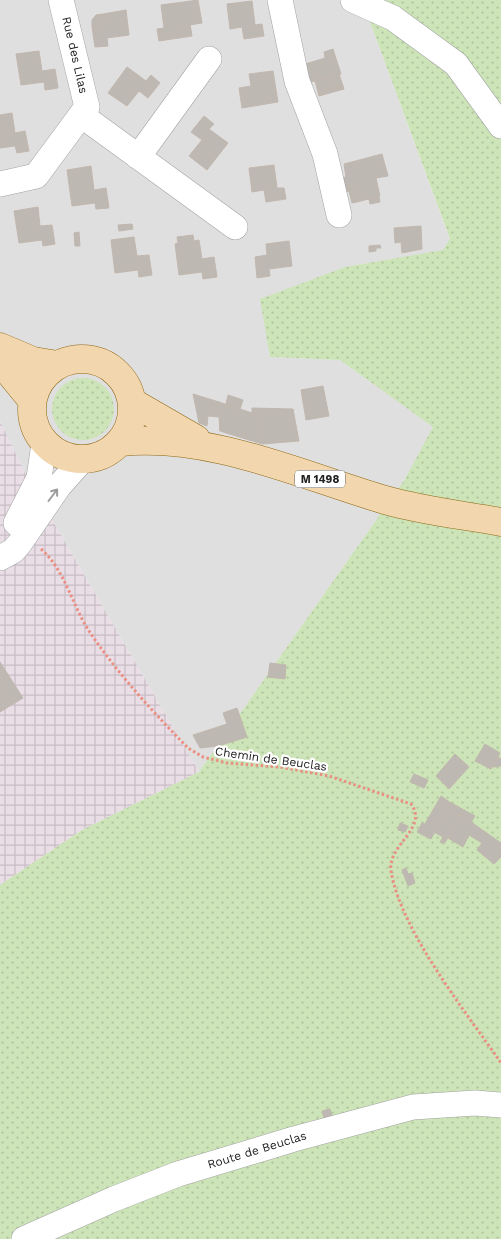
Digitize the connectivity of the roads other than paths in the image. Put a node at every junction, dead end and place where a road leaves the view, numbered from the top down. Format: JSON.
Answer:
{"nodes":[{"id":1,"x":61,"y":0,"type":"edge"},
{"id":2,"x":280,"y":0,"type":"edge"},
{"id":3,"x":352,"y":0,"type":"edge"},
{"id":4,"x":210,"y":59,"type":"dead end"},
{"id":5,"x":81,"y":115,"type":"junction"},
{"id":6,"x":501,"y":126,"type":"edge"},
{"id":7,"x":138,"y":157,"type":"junction"},
{"id":8,"x":0,"y":184,"type":"edge"},
{"id":9,"x":339,"y":215,"type":"dead end"},
{"id":10,"x":235,"y":227,"type":"dead end"},
{"id":11,"x":0,"y":347,"type":"edge"},
{"id":12,"x":0,"y":361,"type":"edge"},
{"id":13,"x":58,"y":365,"type":"junction"},
{"id":14,"x":32,"y":400,"type":"junction"},
{"id":15,"x":132,"y":402,"type":"junction"},
{"id":16,"x":121,"y":442,"type":"junction"},
{"id":17,"x":44,"y":444,"type":"junction"},
{"id":18,"x":208,"y":446,"type":"junction"},
{"id":19,"x":83,"y":459,"type":"junction"},
{"id":20,"x":501,"y":522,"type":"edge"},
{"id":21,"x":0,"y":549,"type":"edge"},
{"id":22,"x":0,"y":558,"type":"edge"},
{"id":23,"x":501,"y":1105,"type":"edge"},
{"id":24,"x":24,"y":1239,"type":"edge"}],
"edges":[{"from":1,"to":5,"type":"street","name":"Rue des Lilas"},
{"from":2,"to":9,"type":"street"},
{"from":3,"to":6,"type":"street"},
{"from":4,"to":7,"type":"street"},
{"from":5,"to":7,"type":"street"},
{"from":5,"to":8,"type":"street"},
{"from":7,"to":10,"type":"street"},
{"from":11,"to":13,"type":"main road"},
{"from":12,"to":14,"type":"main road"},
{"from":13,"to":14,"type":"main road"},
{"from":13,"to":15,"type":"main road"},
{"from":14,"to":17,"type":"main road"},
{"from":15,"to":16,"type":"main road"},
{"from":15,"to":18,"type":"main road","number":"M 1498"},
{"from":16,"to":18,"type":"main road","number":"M 1498"},
{"from":16,"to":19,"type":"main road","number":"M 1498"},
{"from":17,"to":19,"type":"main road"},
{"from":17,"to":21,"type":"street"},
{"from":18,"to":20,"type":"main road","number":"M 1498"},
{"from":22,"to":19,"type":"street","one_way":true},
{"from":23,"to":24,"type":"street","name":"Route de Beuclas"}]}
